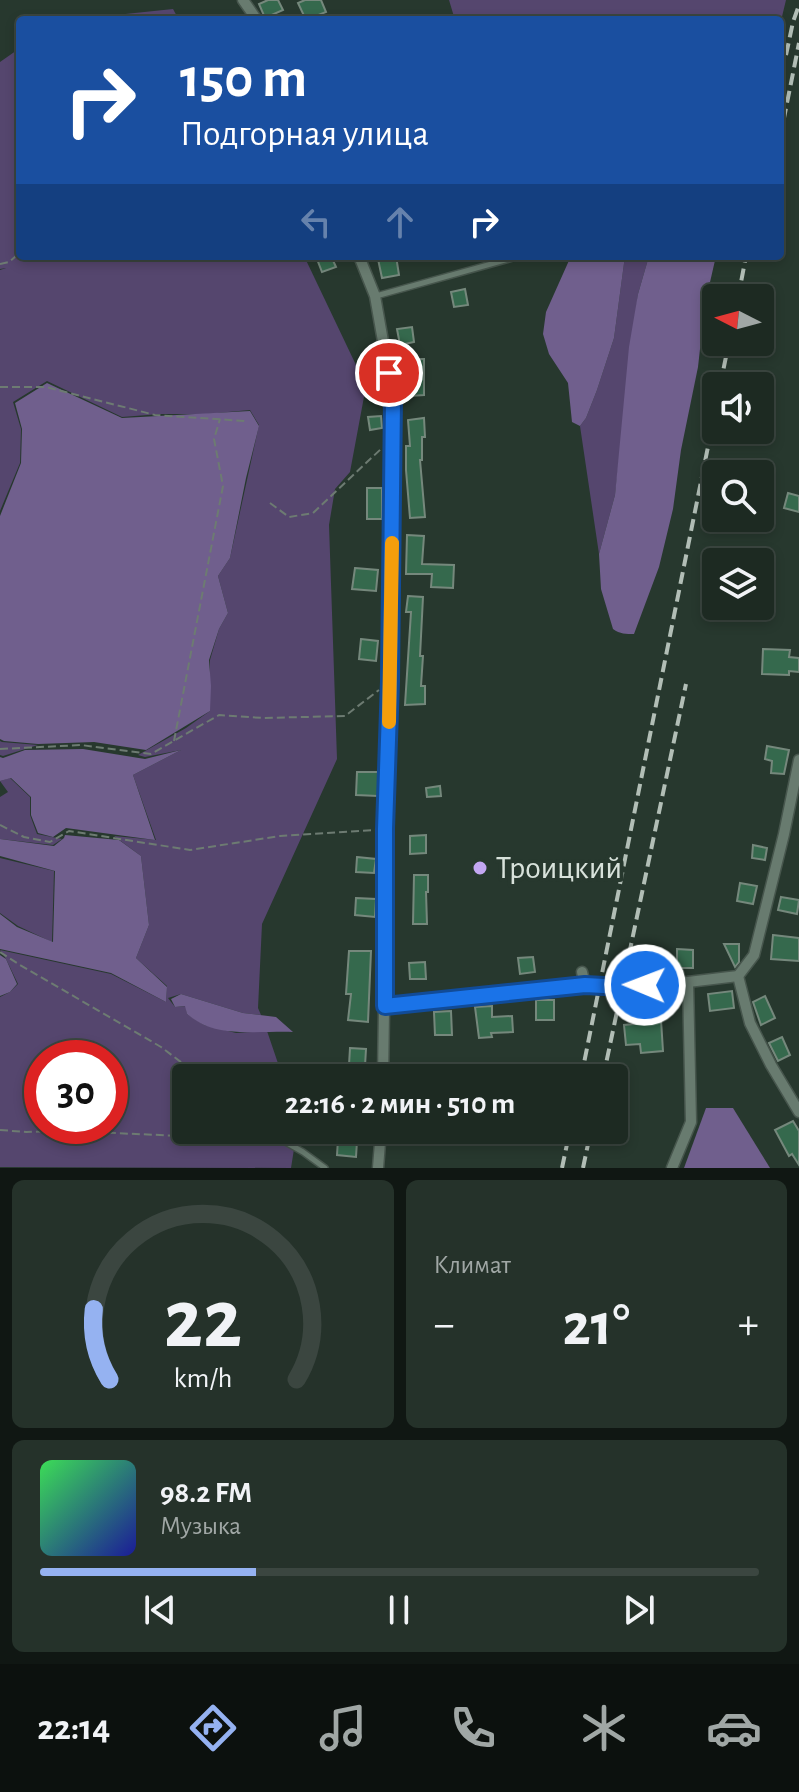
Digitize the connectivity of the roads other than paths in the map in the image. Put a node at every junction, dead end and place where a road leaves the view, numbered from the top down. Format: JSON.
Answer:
{"nodes":[{"id":1,"x":361,"y":260,"type":"edge"},
{"id":2,"x":506,"y":260,"type":"edge"},
{"id":3,"x":375,"y":296,"type":"junction"},
{"id":4,"x":799,"y":760,"type":"edge"},
{"id":5,"x":582,"y":972,"type":"dead end"},
{"id":6,"x":738,"y":976,"type":"junction"},
{"id":7,"x":688,"y":982,"type":"junction"},
{"id":8,"x":585,"y":985,"type":"junction"},
{"id":9,"x":385,"y":1006,"type":"junction"},
{"id":10,"x":383,"y":1064,"type":"edge"},
{"id":11,"x":799,"y":1112,"type":"edge"},
{"id":12,"x":289,"y":1144,"type":"edge"},
{"id":13,"x":380,"y":1144,"type":"edge"},
{"id":14,"x":325,"y":1168,"type":"edge"},
{"id":15,"x":378,"y":1168,"type":"edge"},
{"id":16,"x":672,"y":1168,"type":"edge"}],
"edges":[{"from":1,"to":3,"type":"street"},
{"from":2,"to":3,"type":"lane"},
{"from":3,"to":9,"type":"street"},
{"from":4,"to":6,"type":"street"},
{"from":5,"to":8,"type":"street"},
{"from":6,"to":7,"type":"street"},
{"from":6,"to":11,"type":"street"},
{"from":7,"to":8,"type":"street"},
{"from":7,"to":16,"type":"street"},
{"from":8,"to":9,"type":"street"},
{"from":9,"to":10,"type":"street"},
{"from":12,"to":14,"type":"lane"},
{"from":13,"to":15,"type":"street"}]}
